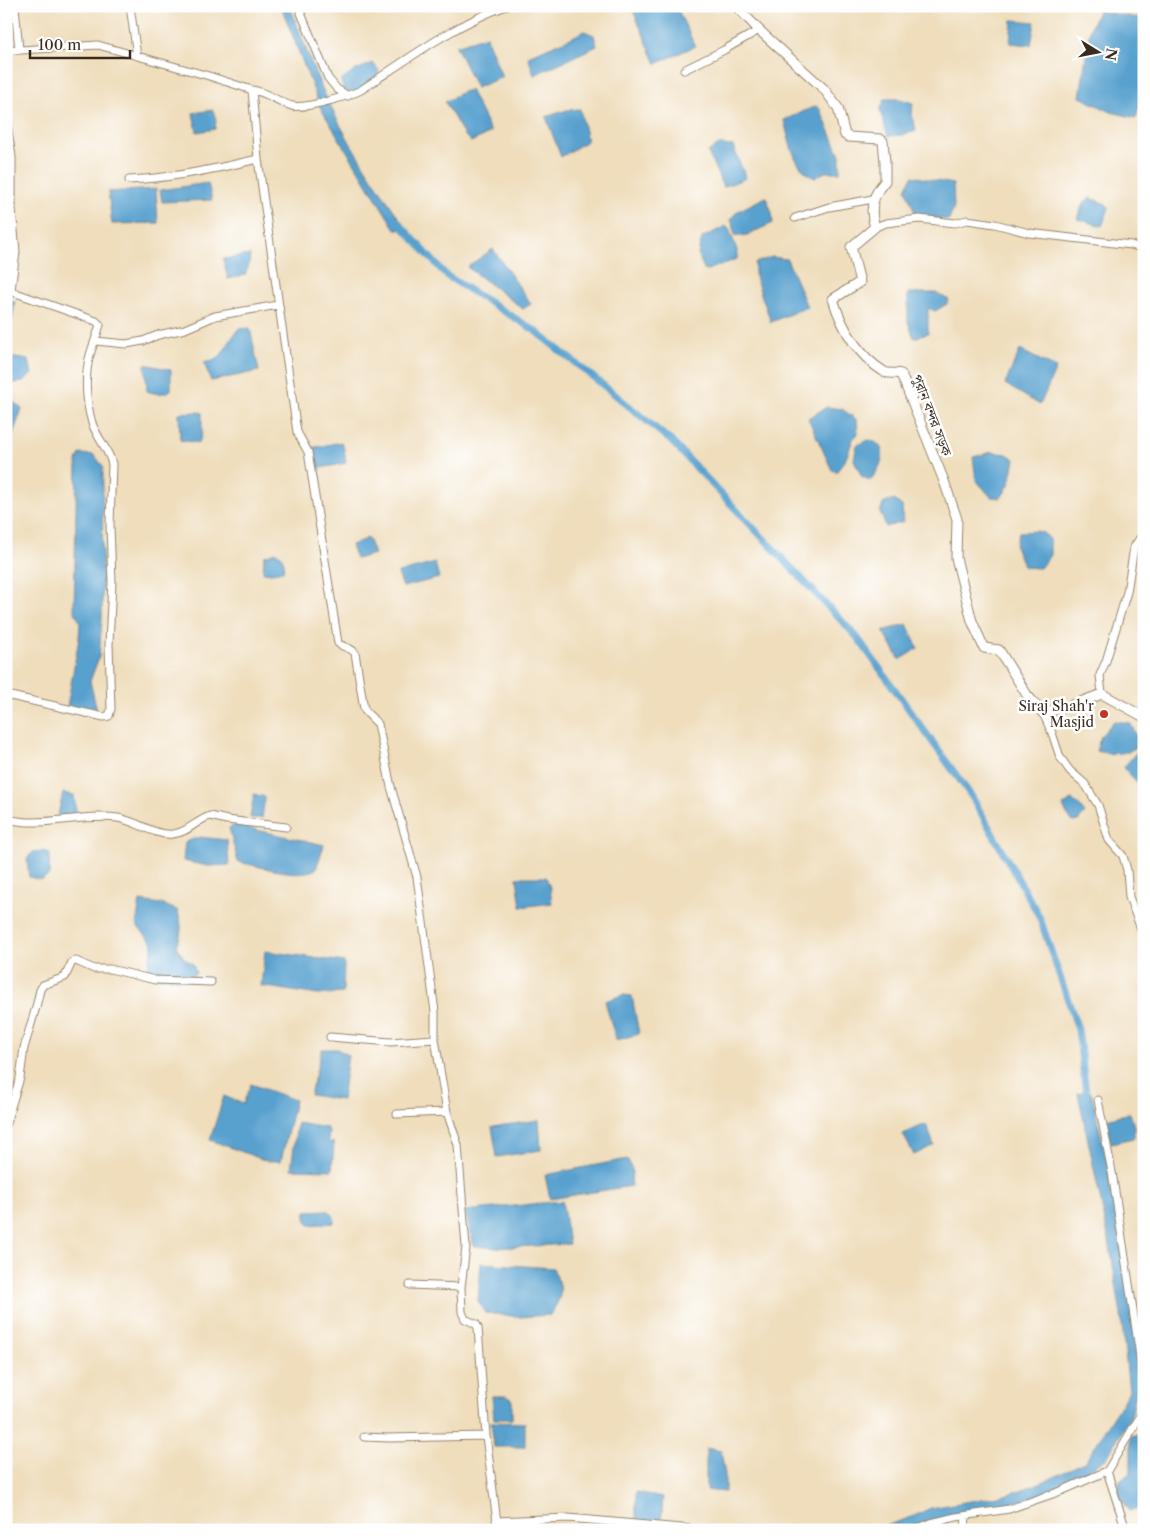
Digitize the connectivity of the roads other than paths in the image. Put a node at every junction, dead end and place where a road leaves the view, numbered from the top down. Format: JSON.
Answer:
{"nodes":[{"id":1,"x":15,"y":6,"type":"edge"},
{"id":2,"x":130,"y":6,"type":"edge"},
{"id":3,"x":298,"y":6,"type":"edge"},
{"id":4,"x":506,"y":6,"type":"edge"},
{"id":5,"x":736,"y":6,"type":"edge"},
{"id":6,"x":492,"y":8,"type":"edge"},
{"id":7,"x":759,"y":30,"type":"junction"},
{"id":8,"x":19,"y":50,"type":"junction"},
{"id":9,"x":6,"y":51,"type":"edge"},
{"id":10,"x":137,"y":56,"type":"junction"},
{"id":11,"x":684,"y":70,"type":"dead end"},
{"id":12,"x":252,"y":90,"type":"junction"},
{"id":13,"x":348,"y":96,"type":"junction"},
{"id":14,"x":6,"y":118,"type":"edge"},
{"id":15,"x":258,"y":159,"type":"junction"},
{"id":16,"x":129,"y":180,"type":"dead end"},
{"id":17,"x":873,"y":199,"type":"junction"},
{"id":18,"x":795,"y":218,"type":"dead end"},
{"id":19,"x":876,"y":227,"type":"junction"},
{"id":20,"x":1144,"y":249,"type":"edge"},
{"id":21,"x":278,"y":305,"type":"junction"},
{"id":22,"x":96,"y":341,"type":"junction"},
{"id":23,"x":1144,"y":532,"type":"edge"},
{"id":24,"x":1102,"y":694,"type":"junction"},
{"id":25,"x":6,"y":695,"type":"edge"},
{"id":26,"x":1043,"y":713,"type":"junction"},
{"id":27,"x":1144,"y":717,"type":"edge"},
{"id":28,"x":6,"y":820,"type":"edge"},
{"id":29,"x":286,"y":827,"type":"dead end"},
{"id":30,"x":1144,"y":937,"type":"edge"},
{"id":31,"x":211,"y":982,"type":"dead end"},
{"id":32,"x":330,"y":1037,"type":"dead end"},
{"id":33,"x":435,"y":1039,"type":"junction"},
{"id":34,"x":1098,"y":1100,"type":"dead end"},
{"id":35,"x":448,"y":1112,"type":"junction"},
{"id":36,"x":396,"y":1114,"type":"dead end"},
{"id":37,"x":6,"y":1123,"type":"edge"},
{"id":38,"x":410,"y":1285,"type":"dead end"},
{"id":39,"x":462,"y":1287,"type":"junction"},
{"id":40,"x":1144,"y":1382,"type":"edge"},
{"id":41,"x":1144,"y":1410,"type":"edge"},
{"id":42,"x":486,"y":1436,"type":"junction"},
{"id":43,"x":364,"y":1437,"type":"dead end"},
{"id":44,"x":1107,"y":1471,"type":"junction"},
{"id":45,"x":966,"y":1516,"type":"junction"},
{"id":46,"x":496,"y":1521,"type":"junction"},
{"id":47,"x":498,"y":1530,"type":"edge"},
{"id":48,"x":704,"y":1530,"type":"edge"},
{"id":49,"x":914,"y":1530,"type":"edge"},
{"id":50,"x":965,"y":1530,"type":"edge"},
{"id":51,"x":1126,"y":1530,"type":"edge"}],
"edges":[{"from":1,"to":8,"type":"street"},
{"from":2,"to":10,"type":"street"},
{"from":3,"to":13,"type":"street"},
{"from":4,"to":6,"type":"street"},
{"from":5,"to":7,"type":"street"},
{"from":6,"to":13,"type":"street"},
{"from":7,"to":11,"type":"street"},
{"from":7,"to":17,"type":"street"},
{"from":8,"to":9,"type":"street"},
{"from":8,"to":10,"type":"street"},
{"from":10,"to":12,"type":"street"},
{"from":12,"to":13,"type":"street"},
{"from":12,"to":15,"type":"street"},
{"from":14,"to":22,"type":"street"},
{"from":15,"to":16,"type":"street"},
{"from":15,"to":21,"type":"street"},
{"from":17,"to":18,"type":"street"},
{"from":17,"to":19,"type":"street"},
{"from":19,"to":20,"type":"street"},
{"from":19,"to":26,"type":"street","name":"পুরান বন্দর সড়ক"},
{"from":21,"to":22,"type":"street"},
{"from":21,"to":33,"type":"street"},
{"from":22,"to":25,"type":"street"},
{"from":23,"to":24,"type":"street"},
{"from":24,"to":26,"type":"street"},
{"from":24,"to":27,"type":"street"},
{"from":26,"to":30,"type":"street"},
{"from":28,"to":29,"type":"street"},
{"from":31,"to":37,"type":"street"},
{"from":32,"to":33,"type":"street"},
{"from":33,"to":35,"type":"street"},
{"from":34,"to":40,"type":"street"},
{"from":35,"to":36,"type":"street"},
{"from":35,"to":39,"type":"street"},
{"from":38,"to":39,"type":"street"},
{"from":39,"to":42,"type":"street"},
{"from":41,"to":44,"type":"street"},
{"from":42,"to":43,"type":"street"},
{"from":42,"to":46,"type":"street"},
{"from":44,"to":45,"type":"street"},
{"from":44,"to":51,"type":"street"},
{"from":45,"to":49,"type":"street"},
{"from":45,"to":50,"type":"street"},
{"from":46,"to":47,"type":"street"},
{"from":46,"to":48,"type":"street"}]}
